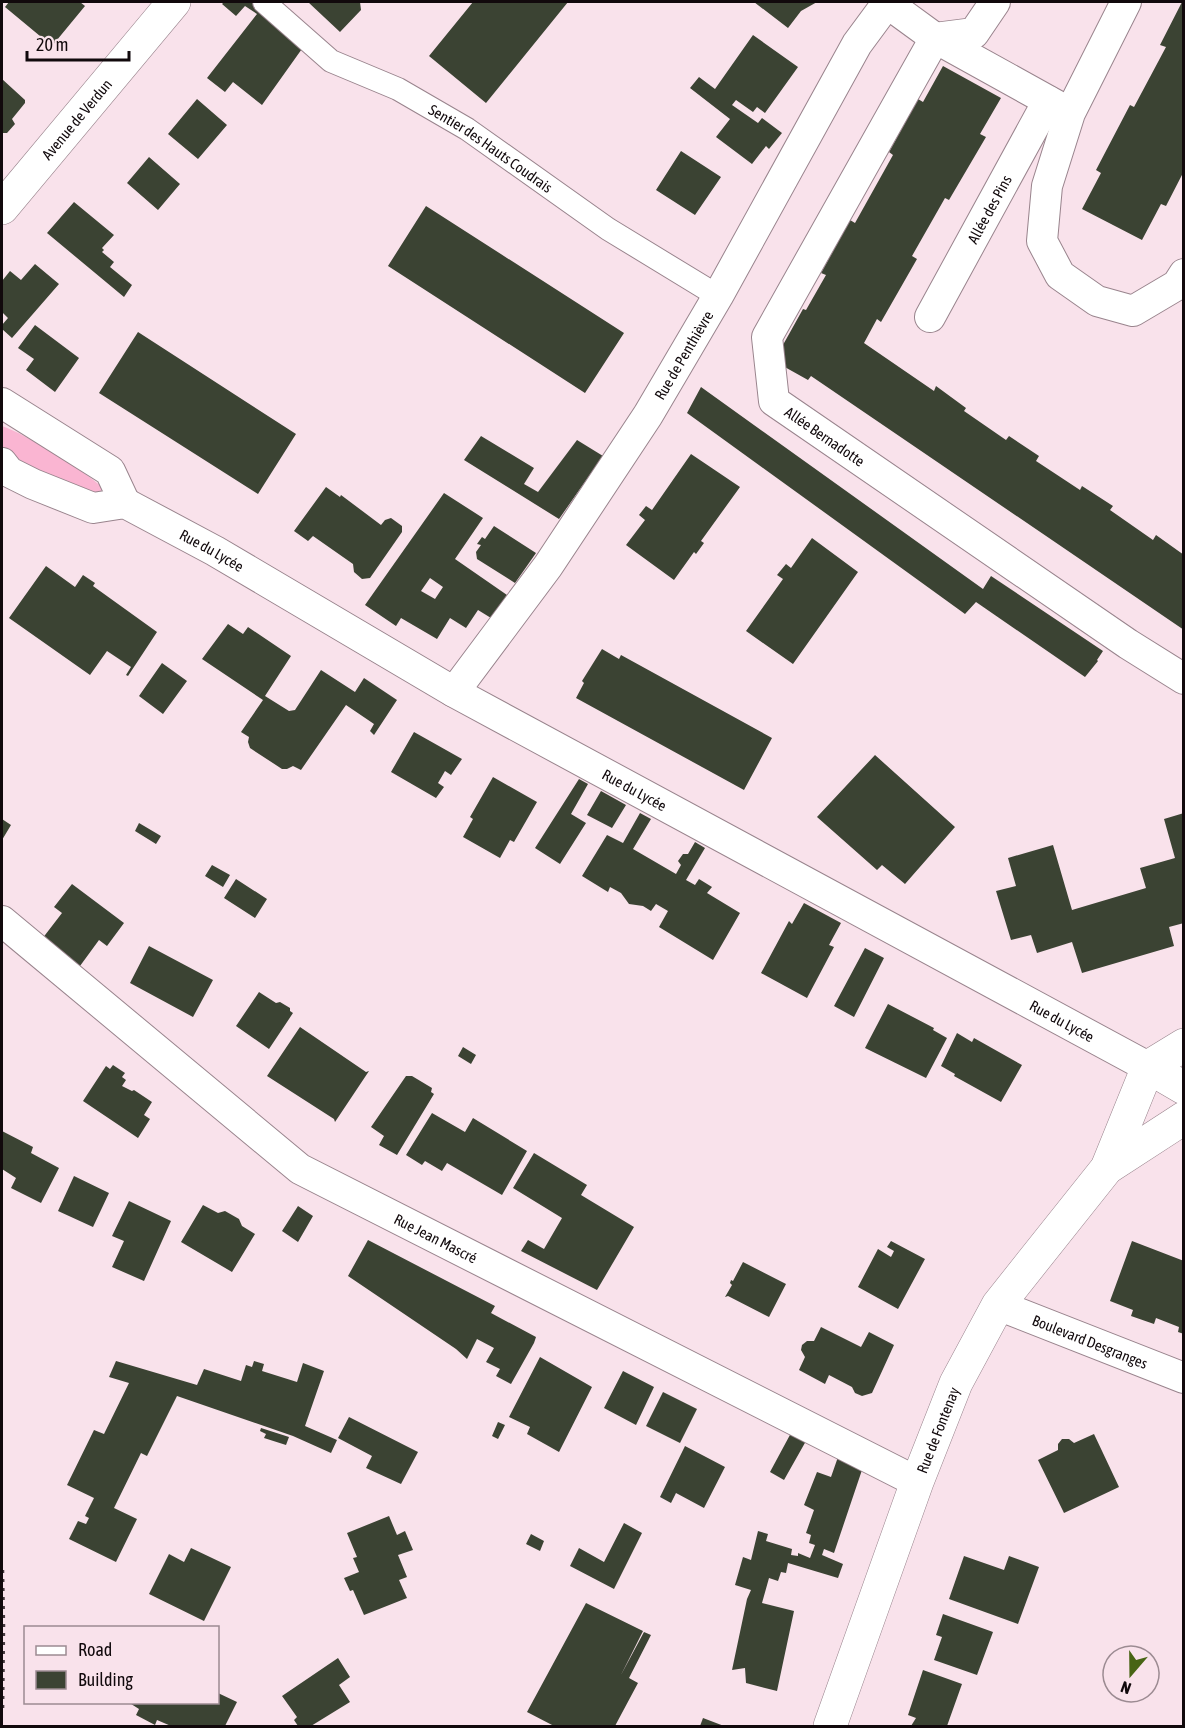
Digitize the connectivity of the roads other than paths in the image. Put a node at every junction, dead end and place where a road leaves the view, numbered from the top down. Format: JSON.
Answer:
{"nodes":[{"id":1,"x":174,"y":2,"type":"edge"},
{"id":2,"x":264,"y":2,"type":"edge"},
{"id":3,"x":887,"y":2,"type":"edge"},
{"id":4,"x":995,"y":2,"type":"edge"},
{"id":5,"x":1126,"y":2,"type":"edge"},
{"id":6,"x":935,"y":38,"type":"junction"},
{"id":7,"x":1059,"y":107,"type":"junction"},
{"id":8,"x":2,"y":208,"type":"edge"},
{"id":9,"x":1184,"y":274,"type":"edge"},
{"id":10,"x":718,"y":296,"type":"junction"},
{"id":11,"x":930,"y":317,"type":"dead end"},
{"id":12,"x":2,"y":403,"type":"edge"},
{"id":13,"x":2,"y":463,"type":"edge"},
{"id":14,"x":36,"y":485,"type":"junction"},
{"id":15,"x":2,"y":492,"type":"edge"},
{"id":16,"x":125,"y":503,"type":"junction"},
{"id":17,"x":1184,"y":679,"type":"edge"},
{"id":18,"x":454,"y":692,"type":"junction"},
{"id":19,"x":2,"y":921,"type":"edge"},
{"id":20,"x":1184,"y":1045,"type":"edge"},
{"id":21,"x":1148,"y":1067,"type":"junction"},
{"id":22,"x":1184,"y":1088,"type":"edge"},
{"id":23,"x":1184,"y":1118,"type":"edge"},
{"id":24,"x":1107,"y":1167,"type":"junction"},
{"id":25,"x":998,"y":1305,"type":"junction"},
{"id":26,"x":1184,"y":1378,"type":"edge"},
{"id":27,"x":917,"y":1482,"type":"junction"},
{"id":28,"x":830,"y":1726,"type":"edge"}],
"edges":[{"from":1,"to":8,"type":"main road","name":"Avenue de Verdun"},
{"from":2,"to":10,"type":"street","name":"Sentier des Hauts Coudrais"},
{"from":3,"to":6,"type":"street"},
{"from":3,"to":10,"type":"street","name":"Rue de Penthièvre"},
{"from":4,"to":6,"type":"street"},
{"from":5,"to":7,"type":"street"},
{"from":6,"to":7,"type":"street"},
{"from":6,"to":17,"type":"street","name":"Allée Bernadotte"},
{"from":7,"to":9,"type":"street"},
{"from":7,"to":11,"type":"street","name":"Allée des Pins"},
{"from":10,"to":18,"type":"street","name":"Rue de Penthièvre"},
{"from":12,"to":16,"type":"street"},
{"from":13,"to":14,"type":"street"},
{"from":14,"to":15,"type":"street"},
{"from":14,"to":16,"type":"street"},
{"from":16,"to":18,"type":"street","name":"Rue du Lycée"},
{"from":18,"to":21,"type":"street","name":"Rue du Lycée"},
{"from":19,"to":27,"type":"street","name":"Rue Jean Mascré"},
{"from":20,"to":21,"type":"main road"},
{"from":21,"to":22,"type":"main road"},
{"from":21,"to":24,"type":"main road","name":"Rue de Fontenay"},
{"from":23,"to":24,"type":"main road","name":"Rue de Fontenay"},
{"from":24,"to":25,"type":"main road","name":"Rue de Fontenay"},
{"from":25,"to":26,"type":"street","name":"Boulevard Desgranges"},
{"from":25,"to":27,"type":"main road","name":"Rue de Fontenay"},
{"from":27,"to":28,"type":"main road","name":"Rue de Fontenay"}]}
